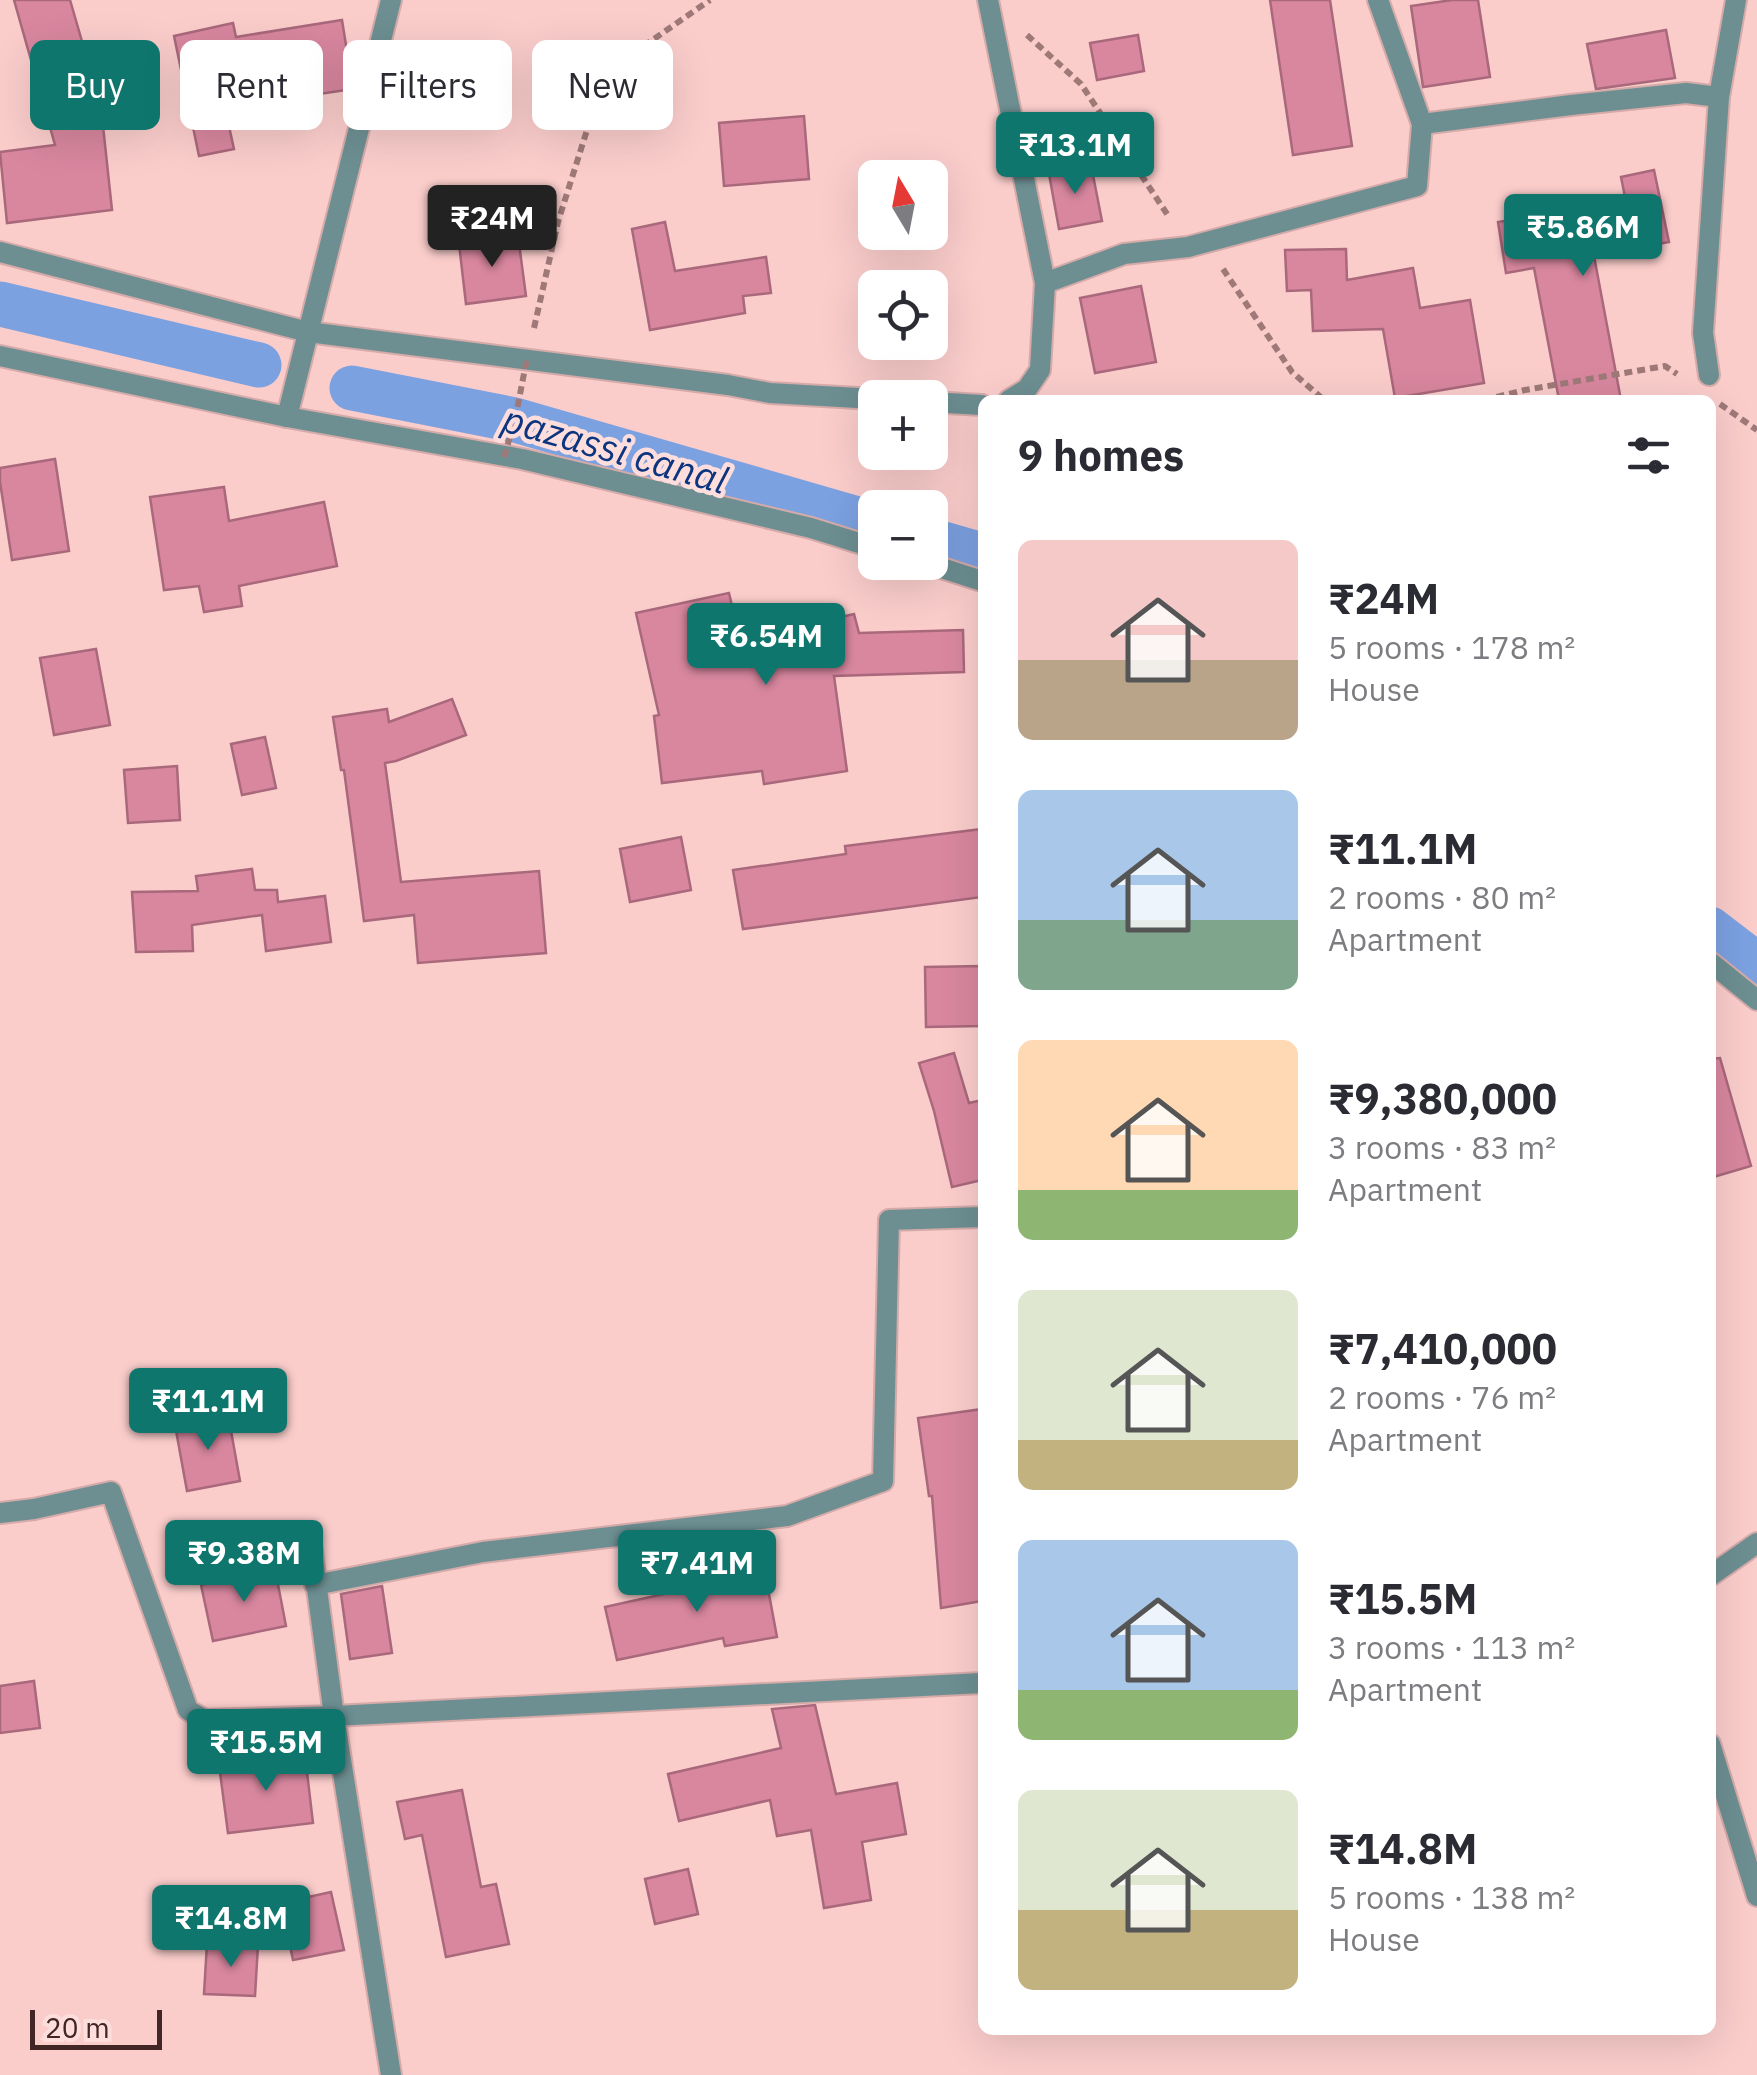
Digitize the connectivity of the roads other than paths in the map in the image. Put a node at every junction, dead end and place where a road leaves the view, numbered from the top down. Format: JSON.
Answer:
{"nodes":[{"id":1,"x":391,"y":0,"type":"edge"},
{"id":2,"x":988,"y":0,"type":"edge"},
{"id":3,"x":1378,"y":0,"type":"edge"},
{"id":4,"x":1736,"y":0,"type":"edge"},
{"id":5,"x":1719,"y":97,"type":"junction"},
{"id":6,"x":1422,"y":124,"type":"junction"},
{"id":7,"x":0,"y":252,"type":"edge"},
{"id":8,"x":1045,"y":283,"type":"junction"},
{"id":9,"x":308,"y":332,"type":"junction"},
{"id":10,"x":0,"y":356,"type":"edge"},
{"id":11,"x":1709,"y":375,"type":"dead end"},
{"id":12,"x":1018,"y":395,"type":"edge"},
{"id":13,"x":858,"y":398,"type":"edge"},
{"id":14,"x":948,"y":403,"type":"edge"},
{"id":15,"x":978,"y":405,"type":"edge"},
{"id":16,"x":287,"y":417,"type":"junction"},
{"id":17,"x":858,"y":543,"type":"edge"},
{"id":18,"x":948,"y":570,"type":"edge"},
{"id":19,"x":978,"y":580,"type":"edge"},
{"id":20,"x":1716,"y":967,"type":"edge"},
{"id":21,"x":1757,"y":1000,"type":"edge"},
{"id":22,"x":978,"y":1218,"type":"edge"},
{"id":23,"x":0,"y":1513,"type":"edge"},
{"id":24,"x":1757,"y":1543,"type":"edge"},
{"id":25,"x":311,"y":1544,"type":"dead end"},
{"id":26,"x":1716,"y":1572,"type":"edge"},
{"id":27,"x":315,"y":1585,"type":"junction"},
{"id":28,"x":978,"y":1683,"type":"edge"},
{"id":29,"x":334,"y":1716,"type":"junction"},
{"id":30,"x":1716,"y":1763,"type":"edge"},
{"id":31,"x":1757,"y":1896,"type":"edge"},
{"id":32,"x":391,"y":2075,"type":"edge"}],
"edges":[{"from":1,"to":9,"type":"street"},
{"from":2,"to":8,"type":"street"},
{"from":3,"to":6,"type":"street"},
{"from":4,"to":5,"type":"street"},
{"from":5,"to":6,"type":"street"},
{"from":5,"to":11,"type":"street"},
{"from":6,"to":8,"type":"street"},
{"from":7,"to":9,"type":"street"},
{"from":8,"to":12,"type":"street"},
{"from":9,"to":13,"type":"street"},
{"from":9,"to":16,"type":"street"},
{"from":10,"to":16,"type":"street"},
{"from":14,"to":15,"type":"street"},
{"from":16,"to":17,"type":"street"},
{"from":18,"to":19,"type":"street"},
{"from":20,"to":21,"type":"street"},
{"from":22,"to":27,"type":"street"},
{"from":23,"to":29,"type":"street"},
{"from":24,"to":26,"type":"street"},
{"from":25,"to":27,"type":"street"},
{"from":27,"to":29,"type":"street"},
{"from":28,"to":29,"type":"street"},
{"from":29,"to":32,"type":"street"},
{"from":30,"to":31,"type":"street"}]}
